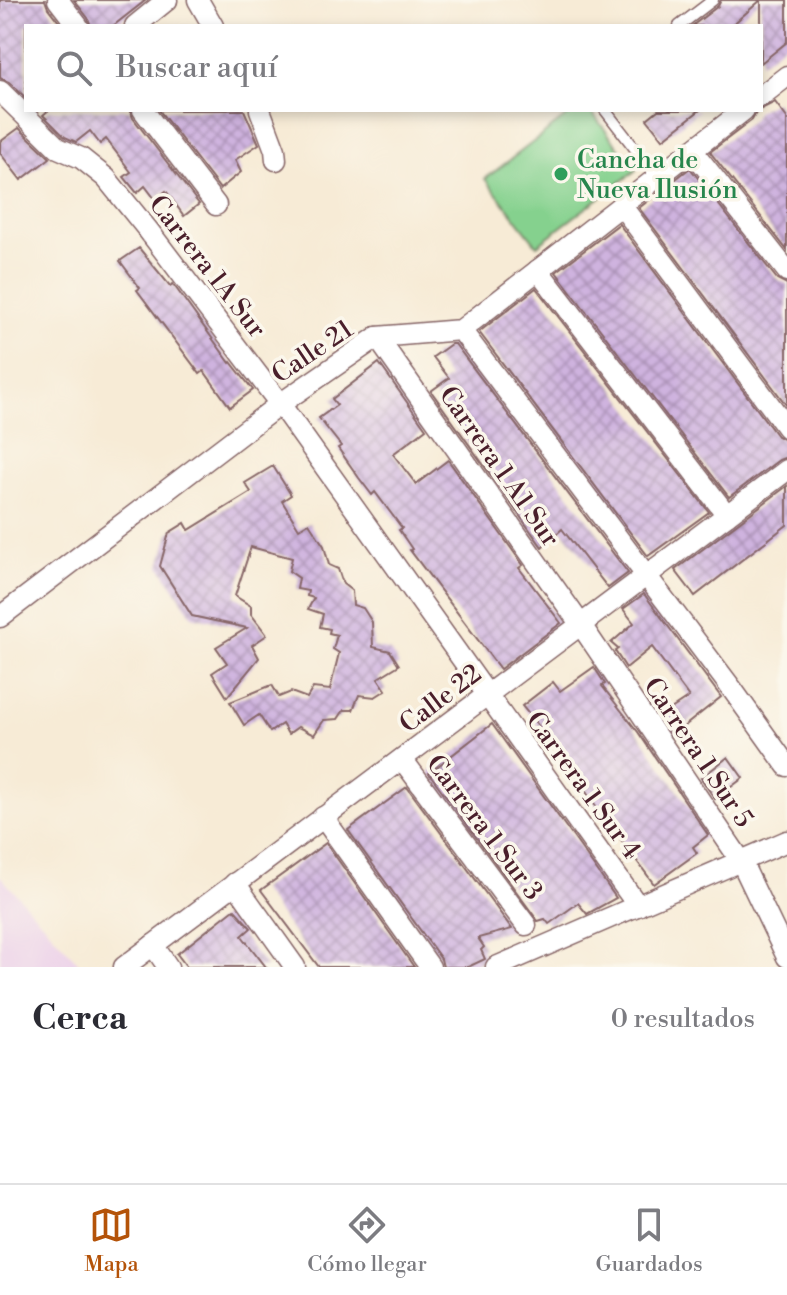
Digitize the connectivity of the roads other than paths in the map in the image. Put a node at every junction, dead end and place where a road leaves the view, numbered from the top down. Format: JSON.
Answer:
{"nodes":[{"id":1,"x":58,"y":0,"type":"edge"},
{"id":2,"x":167,"y":0,"type":"edge"},
{"id":3,"x":198,"y":0,"type":"edge"},
{"id":4,"x":713,"y":0,"type":"edge"},
{"id":5,"x":76,"y":24,"type":"edge"},
{"id":6,"x":137,"y":24,"type":"edge"},
{"id":7,"x":212,"y":24,"type":"edge"},
{"id":8,"x":682,"y":24,"type":"edge"},
{"id":9,"x":0,"y":91,"type":"edge"},
{"id":10,"x":24,"y":112,"type":"edge"},
{"id":11,"x":145,"y":112,"type":"edge"},
{"id":12,"x":261,"y":112,"type":"edge"},
{"id":13,"x":607,"y":112,"type":"edge"},
{"id":14,"x":741,"y":112,"type":"edge"},
{"id":15,"x":692,"y":150,"type":"junction"},
{"id":16,"x":276,"y":160,"type":"dead end"},
{"id":17,"x":657,"y":177,"type":"junction"},
{"id":18,"x":216,"y":205,"type":"dead end"},
{"id":19,"x":621,"y":205,"type":"junction"},
{"id":20,"x":538,"y":270,"type":"junction"},
{"id":21,"x":787,"y":271,"type":"edge"},
{"id":22,"x":461,"y":330,"type":"junction"},
{"id":23,"x":377,"y":337,"type":"junction"},
{"id":24,"x":280,"y":404,"type":"junction"},
{"id":25,"x":787,"y":428,"type":"edge"},
{"id":26,"x":787,"y":470,"type":"edge"},
{"id":27,"x":727,"y":515,"type":"junction"},
{"id":28,"x":646,"y":575,"type":"junction"},
{"id":29,"x":0,"y":617,"type":"edge"},
{"id":30,"x":581,"y":625,"type":"junction"},
{"id":31,"x":487,"y":695,"type":"junction"},
{"id":32,"x":402,"y":759,"type":"junction"},
{"id":33,"x":787,"y":766,"type":"edge"},
{"id":34,"x":323,"y":817,"type":"junction"},
{"id":35,"x":787,"y":841,"type":"edge"},
{"id":36,"x":741,"y":861,"type":"junction"},
{"id":37,"x":235,"y":883,"type":"junction"},
{"id":38,"x":638,"y":906,"type":"junction"},
{"id":39,"x":526,"y":925,"type":"dead end"},
{"id":40,"x":153,"y":945,"type":"junction"},
{"id":41,"x":787,"y":957,"type":"edge"},
{"id":42,"x":124,"y":967,"type":"edge"},
{"id":43,"x":168,"y":967,"type":"edge"},
{"id":44,"x":295,"y":967,"type":"edge"},
{"id":45,"x":430,"y":967,"type":"edge"},
{"id":46,"x":496,"y":967,"type":"edge"}],
"edges":[{"from":1,"to":5,"type":"street"},
{"from":2,"to":6,"type":"street"},
{"from":3,"to":7,"type":"street"},
{"from":4,"to":8,"type":"lane"},
{"from":9,"to":10,"type":"street","name":"Carrera 1A Sur"},
{"from":10,"to":24,"type":"street","name":"Carrera 1A Sur"},
{"from":11,"to":18,"type":"street"},
{"from":12,"to":16,"type":"street"},
{"from":13,"to":17,"type":"lane"},
{"from":14,"to":15,"type":"street"},
{"from":15,"to":17,"type":"street"},
{"from":15,"to":21,"type":"street"},
{"from":17,"to":19,"type":"street"},
{"from":19,"to":20,"type":"street"},
{"from":19,"to":25,"type":"street"},
{"from":20,"to":22,"type":"street"},
{"from":20,"to":27,"type":"street"},
{"from":22,"to":23,"type":"street","name":"Calle 21"},
{"from":22,"to":28,"type":"street"},
{"from":23,"to":24,"type":"street","name":"Calle 21"},
{"from":23,"to":30,"type":"street","name":"Carrera 1 A1 Sur"},
{"from":24,"to":29,"type":"street","name":"Calle 21"},
{"from":24,"to":31,"type":"street","name":"Carrera 1A Sur"},
{"from":26,"to":27,"type":"street","name":"Calle 22"},
{"from":27,"to":28,"type":"street","name":"Calle 22"},
{"from":28,"to":30,"type":"street","name":"Calle 22"},
{"from":28,"to":33,"type":"street"},
{"from":30,"to":31,"type":"street","name":"Calle 22"},
{"from":30,"to":36,"type":"street","name":"Carrera 1 Sur 5"},
{"from":31,"to":32,"type":"street","name":"Calle 22"},
{"from":31,"to":38,"type":"street","name":"Carrera 1 Sur 4"},
{"from":32,"to":34,"type":"street","name":"Calle 22"},
{"from":32,"to":39,"type":"street","name":"Carrera 1 Sur 3"},
{"from":34,"to":37,"type":"street","name":"Calle 22"},
{"from":34,"to":45,"type":"street"},
{"from":35,"to":36,"type":"street"},
{"from":36,"to":38,"type":"street"},
{"from":36,"to":41,"type":"street","name":"Carrera 1 Sur 5"},
{"from":37,"to":40,"type":"street","name":"Calle 22"},
{"from":37,"to":44,"type":"street"},
{"from":38,"to":46,"type":"street"},
{"from":40,"to":42,"type":"street","name":"Calle 22"},
{"from":40,"to":43,"type":"street"}]}
